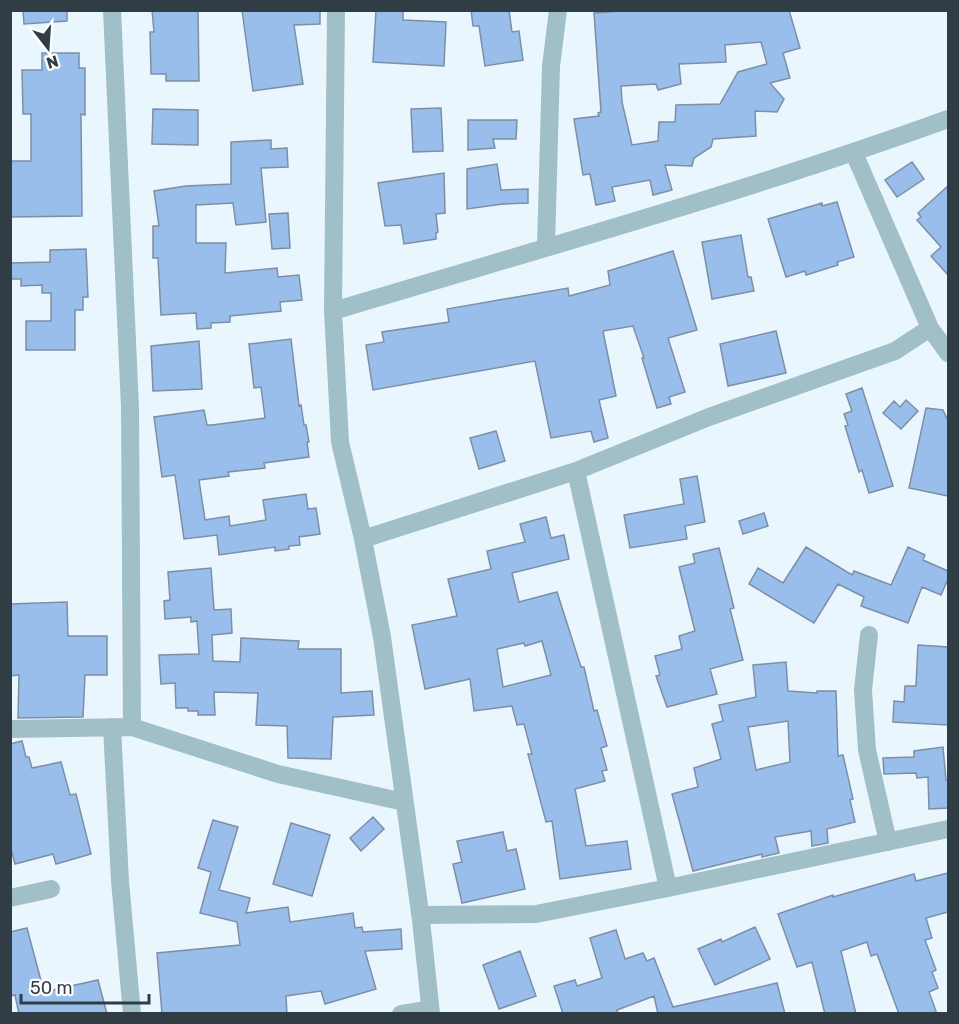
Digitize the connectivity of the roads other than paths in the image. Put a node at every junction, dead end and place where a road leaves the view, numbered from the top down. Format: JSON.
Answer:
{"nodes":[{"id":1,"x":112,"y":10,"type":"edge"},
{"id":2,"x":336,"y":10,"type":"edge"},
{"id":3,"x":558,"y":10,"type":"edge"},
{"id":4,"x":948,"y":119,"type":"edge"},
{"id":5,"x":854,"y":153,"type":"junction"},
{"id":6,"x":546,"y":247,"type":"junction"},
{"id":7,"x":333,"y":311,"type":"junction"},
{"id":8,"x":930,"y":328,"type":"junction"},
{"id":9,"x":948,"y":353,"type":"edge"},
{"id":10,"x":576,"y":471,"type":"junction"},
{"id":11,"x":363,"y":538,"type":"junction"},
{"id":12,"x":869,"y":635,"type":"dead end"},
{"id":13,"x":112,"y":727,"type":"junction"},
{"id":14,"x":132,"y":727,"type":"junction"},
{"id":15,"x":10,"y":729,"type":"edge"},
{"id":16,"x":404,"y":802,"type":"junction"},
{"id":17,"x":948,"y":829,"type":"edge"},
{"id":18,"x":888,"y":842,"type":"junction"},
{"id":19,"x":668,"y":888,"type":"junction"},
{"id":20,"x":51,"y":889,"type":"dead end"},
{"id":21,"x":10,"y":898,"type":"edge"},
{"id":22,"x":420,"y":915,"type":"junction"},
{"id":23,"x":430,"y":1011,"type":"edge"},
{"id":24,"x":132,"y":1014,"type":"edge"},
{"id":25,"x":401,"y":1014,"type":"edge"}],
"edges":[{"from":1,"to":14,"type":"street"},
{"from":2,"to":7,"type":"street"},
{"from":3,"to":6,"type":"street"},
{"from":4,"to":5,"type":"street"},
{"from":5,"to":6,"type":"street"},
{"from":5,"to":8,"type":"street"},
{"from":6,"to":7,"type":"street"},
{"from":7,"to":11,"type":"street"},
{"from":8,"to":9,"type":"street"},
{"from":8,"to":10,"type":"street"},
{"from":10,"to":11,"type":"street"},
{"from":10,"to":19,"type":"street"},
{"from":11,"to":16,"type":"street"},
{"from":12,"to":18,"type":"street"},
{"from":13,"to":14,"type":"street"},
{"from":13,"to":15,"type":"street"},
{"from":13,"to":24,"type":"street"},
{"from":14,"to":16,"type":"street"},
{"from":16,"to":22,"type":"street"},
{"from":17,"to":18,"type":"street"},
{"from":18,"to":19,"type":"street"},
{"from":19,"to":22,"type":"street"},
{"from":20,"to":21,"type":"street"},
{"from":22,"to":23,"type":"street"},
{"from":23,"to":25,"type":"street"}]}
